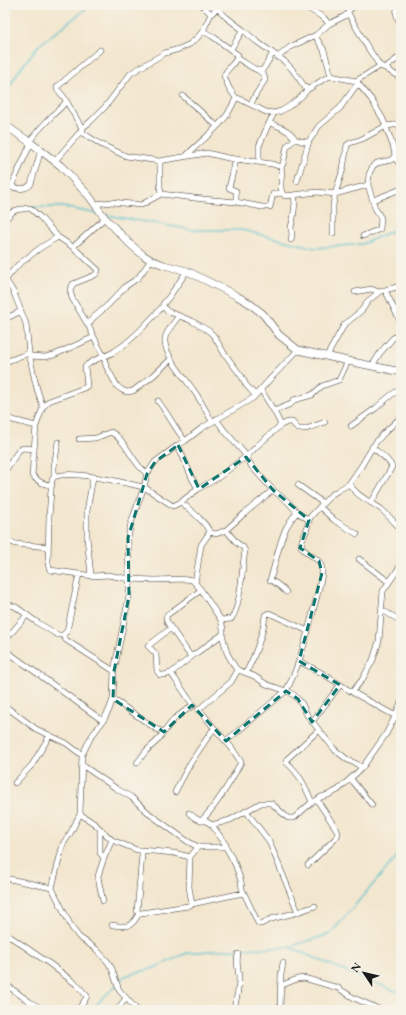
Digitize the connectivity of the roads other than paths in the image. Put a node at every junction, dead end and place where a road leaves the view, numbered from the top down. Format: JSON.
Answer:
{"nodes":[{"id":1,"x":202,"y":5,"type":"edge"},
{"id":2,"x":303,"y":5,"type":"edge"},
{"id":3,"x":360,"y":5,"type":"edge"},
{"id":4,"x":400,"y":5,"type":"edge"},
{"id":5,"x":218,"y":7,"type":"edge"},
{"id":6,"x":348,"y":13,"type":"junction"},
{"id":7,"x":211,"y":14,"type":"junction"},
{"id":8,"x":329,"y":24,"type":"junction"},
{"id":9,"x":401,"y":26,"type":"edge"},
{"id":10,"x":243,"y":30,"type":"junction"},
{"id":11,"x":202,"y":31,"type":"junction"},
{"id":12,"x":316,"y":35,"type":"junction"},
{"id":13,"x":231,"y":48,"type":"junction"},
{"id":14,"x":100,"y":50,"type":"dead end"},
{"id":15,"x":273,"y":53,"type":"junction"},
{"id":16,"x":401,"y":56,"type":"edge"},
{"id":17,"x":278,"y":57,"type":"junction"},
{"id":18,"x":237,"y":58,"type":"junction"},
{"id":19,"x":383,"y":66,"type":"junction"},
{"id":20,"x":259,"y":71,"type":"junction"},
{"id":21,"x":331,"y":76,"type":"junction"},
{"id":22,"x":401,"y":77,"type":"edge"},
{"id":23,"x":357,"y":82,"type":"junction"},
{"id":24,"x":307,"y":90,"type":"junction"},
{"id":25,"x":183,"y":96,"type":"dead end"},
{"id":26,"x":236,"y":98,"type":"junction"},
{"id":27,"x":67,"y":104,"type":"junction"},
{"id":28,"x":251,"y":104,"type":"junction"},
{"id":29,"x":274,"y":113,"type":"junction"},
{"id":30,"x":269,"y":123,"type":"junction"},
{"id":31,"x":401,"y":124,"type":"edge"},
{"id":32,"x":5,"y":125,"type":"edge"},
{"id":33,"x":217,"y":126,"type":"junction"},
{"id":34,"x":386,"y":126,"type":"junction"},
{"id":35,"x":81,"y":130,"type":"junction"},
{"id":36,"x":295,"y":139,"type":"junction"},
{"id":37,"x":309,"y":141,"type":"junction"},
{"id":38,"x":30,"y":142,"type":"junction"},
{"id":39,"x":41,"y":150,"type":"junction"},
{"id":40,"x":401,"y":153,"type":"edge"},
{"id":41,"x":394,"y":155,"type":"junction"},
{"id":42,"x":186,"y":156,"type":"junction"},
{"id":43,"x":236,"y":159,"type":"junction"},
{"id":44,"x":55,"y":161,"type":"junction"},
{"id":45,"x":160,"y":161,"type":"junction"},
{"id":46,"x":259,"y":162,"type":"junction"},
{"id":47,"x":401,"y":166,"type":"edge"},
{"id":48,"x":281,"y":167,"type":"junction"},
{"id":49,"x":297,"y":181,"type":"dead end"},
{"id":50,"x":368,"y":185,"type":"junction"},
{"id":51,"x":8,"y":187,"type":"edge"},
{"id":52,"x":401,"y":189,"type":"edge"},
{"id":53,"x":282,"y":193,"type":"junction"},
{"id":54,"x":161,"y":194,"type":"junction"},
{"id":55,"x":335,"y":194,"type":"junction"},
{"id":56,"x":294,"y":195,"type":"junction"},
{"id":57,"x":373,"y":200,"type":"junction"},
{"id":58,"x":236,"y":202,"type":"junction"},
{"id":59,"x":95,"y":204,"type":"junction"},
{"id":60,"x":105,"y":218,"type":"junction"},
{"id":61,"x":5,"y":220,"type":"edge"},
{"id":62,"x":333,"y":233,"type":"dead end"},
{"id":63,"x":363,"y":236,"type":"dead end"},
{"id":64,"x":58,"y":237,"type":"junction"},
{"id":65,"x":291,"y":240,"type":"dead end"},
{"id":66,"x":73,"y":247,"type":"junction"},
{"id":67,"x":150,"y":260,"type":"junction"},
{"id":68,"x":187,"y":271,"type":"junction"},
{"id":69,"x":6,"y":280,"type":"edge"},
{"id":70,"x":401,"y":286,"type":"edge"},
{"id":71,"x":385,"y":290,"type":"junction"},
{"id":72,"x":356,"y":292,"type":"dead end"},
{"id":73,"x":379,"y":292,"type":"junction"},
{"id":74,"x":163,"y":306,"type":"junction"},
{"id":75,"x":21,"y":312,"type":"junction"},
{"id":76,"x":180,"y":316,"type":"junction"},
{"id":77,"x":5,"y":320,"type":"edge"},
{"id":78,"x":401,"y":320,"type":"edge"},
{"id":79,"x":88,"y":325,"type":"junction"},
{"id":80,"x":401,"y":333,"type":"edge"},
{"id":81,"x":94,"y":337,"type":"junction"},
{"id":82,"x":298,"y":350,"type":"junction"},
{"id":83,"x":30,"y":355,"type":"junction"},
{"id":84,"x":327,"y":356,"type":"junction"},
{"id":85,"x":104,"y":357,"type":"junction"},
{"id":86,"x":171,"y":359,"type":"junction"},
{"id":87,"x":348,"y":361,"type":"junction"},
{"id":88,"x":5,"y":362,"type":"edge"},
{"id":89,"x":372,"y":366,"type":"junction"},
{"id":90,"x":401,"y":372,"type":"edge"},
{"id":91,"x":401,"y":389,"type":"edge"},
{"id":92,"x":261,"y":390,"type":"junction"},
{"id":93,"x":255,"y":396,"type":"junction"},
{"id":94,"x":158,"y":401,"type":"dead end"},
{"id":95,"x":43,"y":407,"type":"junction"},
{"id":96,"x":274,"y":411,"type":"junction"},
{"id":97,"x":401,"y":417,"type":"edge"},
{"id":98,"x":5,"y":418,"type":"edge"},
{"id":99,"x":214,"y":420,"type":"junction"},
{"id":100,"x":324,"y":422,"type":"dead end"},
{"id":101,"x":281,"y":425,"type":"junction"},
{"id":102,"x":36,"y":426,"type":"junction"},
{"id":103,"x":351,"y":426,"type":"dead end"},
{"id":104,"x":79,"y":439,"type":"dead end"},
{"id":105,"x":185,"y":441,"type":"junction"},
{"id":106,"x":58,"y":442,"type":"dead end"},
{"id":107,"x":178,"y":445,"type":"junction"},
{"id":108,"x":372,"y":448,"type":"junction"},
{"id":109,"x":34,"y":449,"type":"junction"},
{"id":110,"x":246,"y":457,"type":"junction"},
{"id":111,"x":5,"y":471,"type":"edge"},
{"id":112,"x":147,"y":474,"type":"junction"},
{"id":113,"x":54,"y":477,"type":"junction"},
{"id":114,"x":93,"y":477,"type":"junction"},
{"id":115,"x":349,"y":484,"type":"junction"},
{"id":116,"x":52,"y":485,"type":"junction"},
{"id":117,"x":298,"y":485,"type":"dead end"},
{"id":118,"x":144,"y":487,"type":"junction"},
{"id":119,"x":198,"y":489,"type":"junction"},
{"id":120,"x":273,"y":490,"type":"junction"},
{"id":121,"x":182,"y":502,"type":"junction"},
{"id":122,"x":370,"y":503,"type":"junction"},
{"id":123,"x":321,"y":505,"type":"junction"},
{"id":124,"x":297,"y":512,"type":"junction"},
{"id":125,"x":308,"y":520,"type":"junction"},
{"id":126,"x":401,"y":529,"type":"edge"},
{"id":127,"x":226,"y":530,"type":"junction"},
{"id":128,"x":210,"y":532,"type":"junction"},
{"id":129,"x":357,"y":534,"type":"dead end"},
{"id":130,"x":5,"y":540,"type":"edge"},
{"id":131,"x":48,"y":547,"type":"junction"},
{"id":132,"x":359,"y":559,"type":"dead end"},
{"id":133,"x":401,"y":565,"type":"edge"},
{"id":134,"x":399,"y":572,"type":"edge"},
{"id":135,"x":79,"y":574,"type":"junction"},
{"id":136,"x":91,"y":575,"type":"junction"},
{"id":137,"x":129,"y":579,"type":"junction"},
{"id":138,"x":389,"y":582,"type":"junction"},
{"id":139,"x":195,"y":583,"type":"junction"},
{"id":140,"x":201,"y":590,"type":"junction"},
{"id":141,"x":286,"y":592,"type":"dead end"},
{"id":142,"x":5,"y":604,"type":"edge"},
{"id":143,"x":382,"y":610,"type":"junction"},
{"id":144,"x":27,"y":615,"type":"junction"},
{"id":145,"x":221,"y":620,"type":"junction"},
{"id":146,"x":401,"y":620,"type":"edge"},
{"id":147,"x":171,"y":628,"type":"junction"},
{"id":148,"x":308,"y":631,"type":"junction"},
{"id":149,"x":223,"y":634,"type":"junction"},
{"id":150,"x":63,"y":635,"type":"junction"},
{"id":151,"x":5,"y":640,"type":"edge"},
{"id":152,"x":5,"y":650,"type":"edge"},
{"id":153,"x":191,"y":657,"type":"junction"},
{"id":154,"x":298,"y":661,"type":"junction"},
{"id":155,"x":238,"y":670,"type":"junction"},
{"id":156,"x":114,"y":671,"type":"junction"},
{"id":157,"x":246,"y":672,"type":"junction"},
{"id":158,"x":171,"y":673,"type":"junction"},
{"id":159,"x":340,"y":685,"type":"junction"},
{"id":160,"x":286,"y":691,"type":"junction"},
{"id":161,"x":352,"y":692,"type":"junction"},
{"id":162,"x":113,"y":699,"type":"junction"},
{"id":163,"x":401,"y":702,"type":"edge"},
{"id":164,"x":193,"y":704,"type":"junction"},
{"id":165,"x":5,"y":706,"type":"edge"},
{"id":166,"x":198,"y":710,"type":"junction"},
{"id":167,"x":399,"y":717,"type":"edge"},
{"id":168,"x":103,"y":721,"type":"junction"},
{"id":169,"x":312,"y":722,"type":"junction"},
{"id":170,"x":214,"y":728,"type":"junction"},
{"id":171,"x":319,"y":730,"type":"junction"},
{"id":172,"x":164,"y":732,"type":"junction"},
{"id":173,"x":50,"y":735,"type":"junction"},
{"id":174,"x":226,"y":741,"type":"junction"},
{"id":175,"x":82,"y":754,"type":"junction"},
{"id":176,"x":137,"y":763,"type":"dead end"},
{"id":177,"x":82,"y":765,"type":"junction"},
{"id":178,"x":362,"y":768,"type":"junction"},
{"id":179,"x":351,"y":779,"type":"junction"},
{"id":180,"x":16,"y":783,"type":"dead end"},
{"id":181,"x":175,"y":792,"type":"dead end"},
{"id":182,"x":315,"y":801,"type":"junction"},
{"id":183,"x":372,"y":805,"type":"dead end"},
{"id":184,"x":246,"y":811,"type":"junction"},
{"id":185,"x":189,"y":813,"type":"dead end"},
{"id":186,"x":80,"y":814,"type":"junction"},
{"id":187,"x":201,"y":821,"type":"junction"},
{"id":188,"x":212,"y":825,"type":"junction"},
{"id":189,"x":100,"y":830,"type":"junction"},
{"id":190,"x":112,"y":840,"type":"junction"},
{"id":191,"x":198,"y":847,"type":"junction"},
{"id":192,"x":226,"y":847,"type":"junction"},
{"id":193,"x":142,"y":850,"type":"junction"},
{"id":194,"x":190,"y":857,"type":"junction"},
{"id":195,"x":104,"y":858,"type":"junction"},
{"id":196,"x":308,"y":865,"type":"dead end"},
{"id":197,"x":5,"y":878,"type":"edge"},
{"id":198,"x":52,"y":888,"type":"junction"},
{"id":199,"x":244,"y":893,"type":"junction"},
{"id":200,"x":103,"y":901,"type":"dead end"},
{"id":201,"x":192,"y":904,"type":"junction"},
{"id":202,"x":314,"y":906,"type":"dead end"},
{"id":203,"x":298,"y":912,"type":"junction"},
{"id":204,"x":138,"y":913,"type":"junction"},
{"id":205,"x":112,"y":925,"type":"dead end"},
{"id":206,"x":5,"y":933,"type":"edge"},
{"id":207,"x":238,"y":954,"type":"dead end"},
{"id":208,"x":283,"y":963,"type":"dead end"},
{"id":209,"x":6,"y":985,"type":"edge"},
{"id":210,"x":280,"y":986,"type":"junction"},
{"id":211,"x":126,"y":998,"type":"junction"},
{"id":212,"x":40,"y":1010,"type":"edge"},
{"id":213,"x":78,"y":1010,"type":"edge"},
{"id":214,"x":117,"y":1010,"type":"edge"},
{"id":215,"x":137,"y":1010,"type":"edge"},
{"id":216,"x":233,"y":1010,"type":"edge"},
{"id":217,"x":280,"y":1010,"type":"edge"},
{"id":218,"x":381,"y":1010,"type":"edge"}],
"edges":[{"from":1,"to":7,"type":"street"},
{"from":2,"to":8,"type":"street"},
{"from":3,"to":6,"type":"street"},
{"from":4,"to":9,"type":"street"},
{"from":5,"to":7,"type":"street"},
{"from":5,"to":10,"type":"street"},
{"from":6,"to":8,"type":"street"},
{"from":6,"to":19,"type":"street"},
{"from":7,"to":11,"type":"street"},
{"from":8,"to":12,"type":"street"},
{"from":10,"to":13,"type":"street"},
{"from":10,"to":15,"type":"street"},
{"from":11,"to":13,"type":"street"},
{"from":11,"to":35,"type":"street"},
{"from":12,"to":17,"type":"street"},
{"from":12,"to":21,"type":"street"},
{"from":13,"to":18,"type":"street"},
{"from":14,"to":27,"type":"street"},
{"from":15,"to":17,"type":"street"},
{"from":15,"to":20,"type":"street"},
{"from":16,"to":19,"type":"street"},
{"from":17,"to":24,"type":"street"},
{"from":18,"to":20,"type":"street"},
{"from":18,"to":26,"type":"street"},
{"from":19,"to":22,"type":"street"},
{"from":19,"to":23,"type":"street"},
{"from":20,"to":28,"type":"street"},
{"from":21,"to":23,"type":"street"},
{"from":21,"to":24,"type":"street"},
{"from":23,"to":34,"type":"street"},
{"from":23,"to":37,"type":"street"},
{"from":24,"to":29,"type":"street"},
{"from":25,"to":33,"type":"street"},
{"from":26,"to":28,"type":"street"},
{"from":26,"to":33,"type":"street"},
{"from":27,"to":35,"type":"street"},
{"from":27,"to":38,"type":"street"},
{"from":28,"to":29,"type":"street"},
{"from":29,"to":30,"type":"street"},
{"from":30,"to":36,"type":"street"},
{"from":30,"to":46,"type":"street"},
{"from":31,"to":34,"type":"street"},
{"from":32,"to":38,"type":"street"},
{"from":33,"to":42,"type":"street"},
{"from":34,"to":41,"type":"street"},
{"from":34,"to":55,"type":"street"},
{"from":35,"to":44,"type":"street"},
{"from":35,"to":45,"type":"street"},
{"from":36,"to":37,"type":"street"},
{"from":36,"to":48,"type":"street"},
{"from":37,"to":49,"type":"street"},
{"from":38,"to":39,"type":"street"},
{"from":38,"to":51,"type":"street"},
{"from":39,"to":44,"type":"street"},
{"from":39,"to":51,"type":"street"},
{"from":40,"to":41,"type":"street"},
{"from":41,"to":47,"type":"street"},
{"from":41,"to":50,"type":"street"},
{"from":42,"to":43,"type":"street"},
{"from":42,"to":45,"type":"street"},
{"from":43,"to":46,"type":"street"},
{"from":43,"to":58,"type":"street"},
{"from":44,"to":59,"type":"street"},
{"from":45,"to":54,"type":"street"},
{"from":46,"to":48,"type":"street"},
{"from":48,"to":53,"type":"street"},
{"from":50,"to":55,"type":"street"},
{"from":50,"to":57,"type":"street"},
{"from":52,"to":57,"type":"street"},
{"from":53,"to":56,"type":"street"},
{"from":53,"to":58,"type":"street"},
{"from":54,"to":58,"type":"street"},
{"from":54,"to":59,"type":"street"},
{"from":55,"to":56,"type":"street"},
{"from":55,"to":62,"type":"street"},
{"from":56,"to":65,"type":"street"},
{"from":57,"to":63,"type":"street"},
{"from":59,"to":60,"type":"street"},
{"from":60,"to":66,"type":"street"},
{"from":60,"to":67,"type":"street"},
{"from":61,"to":64,"type":"street"},
{"from":64,"to":66,"type":"street"},
{"from":64,"to":69,"type":"street"},
{"from":66,"to":79,"type":"street"},
{"from":67,"to":68,"type":"street"},
{"from":67,"to":79,"type":"street"},
{"from":68,"to":74,"type":"street"},
{"from":68,"to":82,"type":"street"},
{"from":69,"to":75,"type":"street"},
{"from":70,"to":71,"type":"street"},
{"from":71,"to":73,"type":"street"},
{"from":71,"to":78,"type":"street"},
{"from":72,"to":73,"type":"street"},
{"from":73,"to":84,"type":"street"},
{"from":74,"to":76,"type":"street"},
{"from":74,"to":85,"type":"street"},
{"from":75,"to":77,"type":"street"},
{"from":75,"to":83,"type":"street"},
{"from":76,"to":86,"type":"street"},
{"from":76,"to":93,"type":"street"},
{"from":79,"to":81,"type":"street"},
{"from":80,"to":89,"type":"street"},
{"from":81,"to":83,"type":"street"},
{"from":81,"to":85,"type":"street"},
{"from":82,"to":84,"type":"street"},
{"from":82,"to":92,"type":"street"},
{"from":83,"to":88,"type":"street"},
{"from":83,"to":95,"type":"street"},
{"from":84,"to":87,"type":"street"},
{"from":85,"to":86,"type":"street"},
{"from":85,"to":95,"type":"street"},
{"from":86,"to":99,"type":"street"},
{"from":87,"to":89,"type":"street"},
{"from":87,"to":96,"type":"street"},
{"from":89,"to":90,"type":"street"},
{"from":91,"to":103,"type":"street"},
{"from":92,"to":93,"type":"street"},
{"from":92,"to":96,"type":"street"},
{"from":93,"to":99,"type":"street"},
{"from":94,"to":105,"type":"street"},
{"from":95,"to":102,"type":"street"},
{"from":96,"to":101,"type":"street"},
{"from":97,"to":108,"type":"street"},
{"from":98,"to":102,"type":"street"},
{"from":99,"to":105,"type":"street"},
{"from":99,"to":110,"type":"street"},
{"from":100,"to":101,"type":"street"},
{"from":101,"to":110,"type":"street"},
{"from":102,"to":109,"type":"street"},
{"from":104,"to":112,"type":"street"},
{"from":105,"to":107,"type":"street"},
{"from":106,"to":113,"type":"street"},
{"from":107,"to":112,"type":"street"},
{"from":107,"to":119,"type":"street"},
{"from":108,"to":115,"type":"street"},
{"from":108,"to":122,"type":"street"},
{"from":109,"to":111,"type":"street"},
{"from":109,"to":116,"type":"street"},
{"from":110,"to":119,"type":"street"},
{"from":110,"to":120,"type":"street"},
{"from":112,"to":118,"type":"street"},
{"from":113,"to":114,"type":"street"},
{"from":113,"to":116,"type":"street"},
{"from":114,"to":118,"type":"street"},
{"from":114,"to":136,"type":"street"},
{"from":115,"to":122,"type":"street"},
{"from":115,"to":123,"type":"street"},
{"from":116,"to":131,"type":"street"},
{"from":117,"to":123,"type":"street"},
{"from":118,"to":121,"type":"street"},
{"from":118,"to":137,"type":"street"},
{"from":119,"to":121,"type":"street"},
{"from":120,"to":124,"type":"street"},
{"from":120,"to":127,"type":"street"},
{"from":121,"to":128,"type":"street"},
{"from":122,"to":126,"type":"street"},
{"from":123,"to":125,"type":"street"},
{"from":123,"to":129,"type":"street"},
{"from":124,"to":125,"type":"street"},
{"from":124,"to":141,"type":"street"},
{"from":125,"to":148,"type":"street"},
{"from":127,"to":128,"type":"street"},
{"from":127,"to":145,"type":"street"},
{"from":128,"to":139,"type":"street"},
{"from":130,"to":131,"type":"street"},
{"from":131,"to":135,"type":"street"},
{"from":132,"to":138,"type":"street"},
{"from":133,"to":134,"type":"street"},
{"from":134,"to":138,"type":"street"},
{"from":135,"to":136,"type":"street"},
{"from":135,"to":150,"type":"street"},
{"from":136,"to":137,"type":"street"},
{"from":137,"to":139,"type":"street"},
{"from":137,"to":156,"type":"street"},
{"from":138,"to":143,"type":"street"},
{"from":139,"to":140,"type":"street"},
{"from":140,"to":145,"type":"street"},
{"from":140,"to":147,"type":"street"},
{"from":142,"to":144,"type":"street"},
{"from":143,"to":146,"type":"street"},
{"from":143,"to":161,"type":"street"},
{"from":144,"to":150,"type":"street"},
{"from":144,"to":151,"type":"street"},
{"from":145,"to":149,"type":"street"},
{"from":147,"to":153,"type":"street"},
{"from":147,"to":158,"type":"street"},
{"from":148,"to":154,"type":"street"},
{"from":148,"to":157,"type":"street"},
{"from":149,"to":153,"type":"street"},
{"from":149,"to":155,"type":"street"},
{"from":150,"to":156,"type":"street"},
{"from":152,"to":168,"type":"street"},
{"from":153,"to":158,"type":"street"},
{"from":154,"to":159,"type":"street"},
{"from":154,"to":160,"type":"street"},
{"from":155,"to":157,"type":"street"},
{"from":155,"to":166,"type":"street"},
{"from":156,"to":162,"type":"street"},
{"from":157,"to":160,"type":"street"},
{"from":158,"to":164,"type":"street"},
{"from":159,"to":161,"type":"street"},
{"from":159,"to":169,"type":"street"},
{"from":160,"to":169,"type":"street"},
{"from":160,"to":174,"type":"street"},
{"from":161,"to":167,"type":"street"},
{"from":162,"to":168,"type":"street"},
{"from":162,"to":172,"type":"street"},
{"from":163,"to":167,"type":"street"},
{"from":164,"to":166,"type":"street"},
{"from":164,"to":172,"type":"street"},
{"from":165,"to":173,"type":"street"},
{"from":166,"to":170,"type":"street"},
{"from":167,"to":178,"type":"street"},
{"from":168,"to":175,"type":"street"},
{"from":169,"to":171,"type":"street"},
{"from":170,"to":174,"type":"street"},
{"from":170,"to":181,"type":"street"},
{"from":171,"to":178,"type":"street"},
{"from":171,"to":182,"type":"street"},
{"from":172,"to":176,"type":"street"},
{"from":173,"to":175,"type":"street"},
{"from":173,"to":180,"type":"street"},
{"from":174,"to":187,"type":"street"},
{"from":175,"to":177,"type":"street"},
{"from":177,"to":186,"type":"street"},
{"from":177,"to":191,"type":"street"},
{"from":178,"to":179,"type":"street"},
{"from":179,"to":182,"type":"street"},
{"from":179,"to":183,"type":"street"},
{"from":182,"to":184,"type":"street"},
{"from":182,"to":196,"type":"street"},
{"from":184,"to":188,"type":"street"},
{"from":184,"to":203,"type":"street"},
{"from":185,"to":187,"type":"street"},
{"from":186,"to":189,"type":"street"},
{"from":186,"to":198,"type":"street"},
{"from":187,"to":188,"type":"street"},
{"from":188,"to":192,"type":"street"},
{"from":189,"to":190,"type":"street"},
{"from":189,"to":195,"type":"street"},
{"from":190,"to":193,"type":"street"},
{"from":190,"to":195,"type":"street"},
{"from":191,"to":192,"type":"street"},
{"from":191,"to":194,"type":"street"},
{"from":192,"to":199,"type":"street"},
{"from":193,"to":194,"type":"street"},
{"from":193,"to":204,"type":"street"},
{"from":194,"to":201,"type":"street"},
{"from":195,"to":200,"type":"street"},
{"from":197,"to":198,"type":"street"},
{"from":198,"to":211,"type":"street"},
{"from":199,"to":201,"type":"street"},
{"from":199,"to":203,"type":"street"},
{"from":201,"to":204,"type":"street"},
{"from":202,"to":203,"type":"street"},
{"from":204,"to":205,"type":"street"},
{"from":206,"to":213,"type":"street"},
{"from":207,"to":216,"type":"street"},
{"from":208,"to":210,"type":"street"},
{"from":209,"to":212,"type":"street"},
{"from":210,"to":217,"type":"street"},
{"from":210,"to":218,"type":"street"},
{"from":211,"to":214,"type":"street"},
{"from":211,"to":215,"type":"street"}]}
